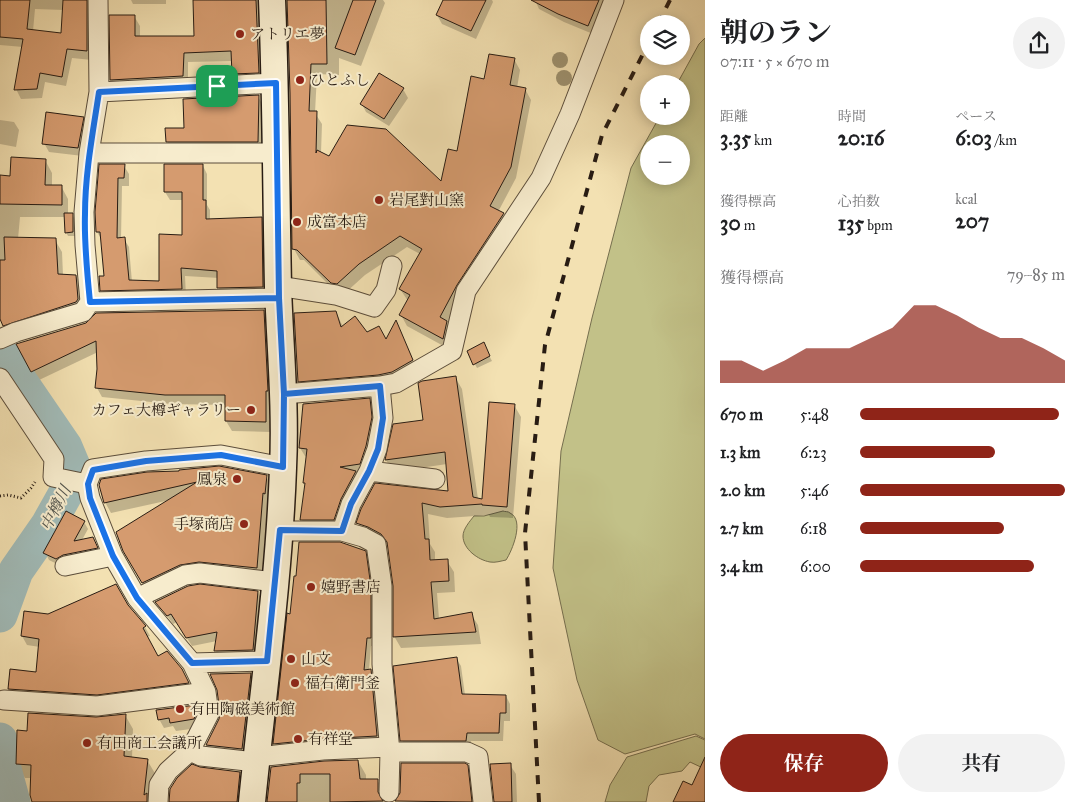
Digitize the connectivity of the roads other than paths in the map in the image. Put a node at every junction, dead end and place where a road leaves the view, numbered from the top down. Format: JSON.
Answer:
{"nodes":[{"id":1,"x":98,"y":0,"type":"edge"},
{"id":2,"x":272,"y":0,"type":"edge"},
{"id":3,"x":614,"y":0,"type":"edge"},
{"id":4,"x":276,"y":83,"type":"junction"},
{"id":5,"x":99,"y":92,"type":"junction"},
{"id":6,"x":89,"y":153,"type":"junction"},
{"id":7,"x":276,"y":153,"type":"junction"},
{"id":8,"x":392,"y":266,"type":"dead end"},
{"id":9,"x":278,"y":292,"type":"junction"},
{"id":10,"x":90,"y":302,"type":"junction"},
{"id":11,"x":8,"y":336,"type":"edge"},
{"id":12,"x":0,"y":378,"type":"edge"},
{"id":13,"x":380,"y":386,"type":"junction"},
{"id":14,"x":284,"y":394,"type":"junction"},
{"id":15,"x":283,"y":467,"type":"junction"},
{"id":16,"x":369,"y":471,"type":"junction"},
{"id":17,"x":435,"y":479,"type":"dead end"},
{"id":18,"x":84,"y":483,"type":"junction"},
{"id":19,"x":280,"y":530,"type":"junction"},
{"id":20,"x":342,"y":531,"type":"junction"},
{"id":21,"x":113,"y":556,"type":"junction"},
{"id":22,"x":65,"y":566,"type":"dead end"},
{"id":23,"x":275,"y":582,"type":"junction"},
{"id":24,"x":137,"y":598,"type":"junction"},
{"id":25,"x":267,"y":661,"type":"junction"},
{"id":26,"x":192,"y":663,"type":"junction"},
{"id":27,"x":206,"y":692,"type":"junction"},
{"id":28,"x":4,"y":700,"type":"dead end"},
{"id":29,"x":389,"y":750,"type":"junction"},
{"id":30,"x":190,"y":751,"type":"junction"},
{"id":31,"x":256,"y":759,"type":"junction"},
{"id":32,"x":389,"y":792,"type":"dead end"},
{"id":33,"x":158,"y":802,"type":"edge"},
{"id":34,"x":252,"y":802,"type":"edge"},
{"id":35,"x":483,"y":802,"type":"edge"}],
"edges":[{"from":1,"to":5,"type":"street"},
{"from":2,"to":4,"type":"main road"},
{"from":3,"to":13,"type":"street"},
{"from":4,"to":5,"type":"street"},
{"from":4,"to":7,"type":"main road"},
{"from":5,"to":6,"type":"street"},
{"from":6,"to":7,"type":"street"},
{"from":6,"to":10,"type":"street"},
{"from":7,"to":9,"type":"main road"},
{"from":8,"to":9,"type":"street"},
{"from":9,"to":10,"type":"street"},
{"from":9,"to":14,"type":"main road"},
{"from":10,"to":11,"type":"street"},
{"from":12,"to":18,"type":"street"},
{"from":13,"to":14,"type":"street"},
{"from":13,"to":16,"type":"street"},
{"from":14,"to":15,"type":"main road"},
{"from":15,"to":18,"type":"street"},
{"from":15,"to":19,"type":"main road"},
{"from":16,"to":17,"type":"street"},
{"from":16,"to":20,"type":"street"},
{"from":18,"to":21,"type":"street"},
{"from":19,"to":20,"type":"street"},
{"from":19,"to":23,"type":"main road"},
{"from":20,"to":29,"type":"street"},
{"from":21,"to":22,"type":"street"},
{"from":21,"to":24,"type":"street"},
{"from":23,"to":24,"type":"street"},
{"from":23,"to":25,"type":"main road"},
{"from":24,"to":26,"type":"street"},
{"from":25,"to":26,"type":"street"},
{"from":25,"to":31,"type":"main road"},
{"from":26,"to":27,"type":"street"},
{"from":27,"to":28,"type":"street"},
{"from":27,"to":30,"type":"street"},
{"from":29,"to":31,"type":"street"},
{"from":29,"to":32,"type":"street"},
{"from":29,"to":35,"type":"street"},
{"from":30,"to":31,"type":"street"},
{"from":30,"to":33,"type":"street"},
{"from":31,"to":34,"type":"main road"}]}
